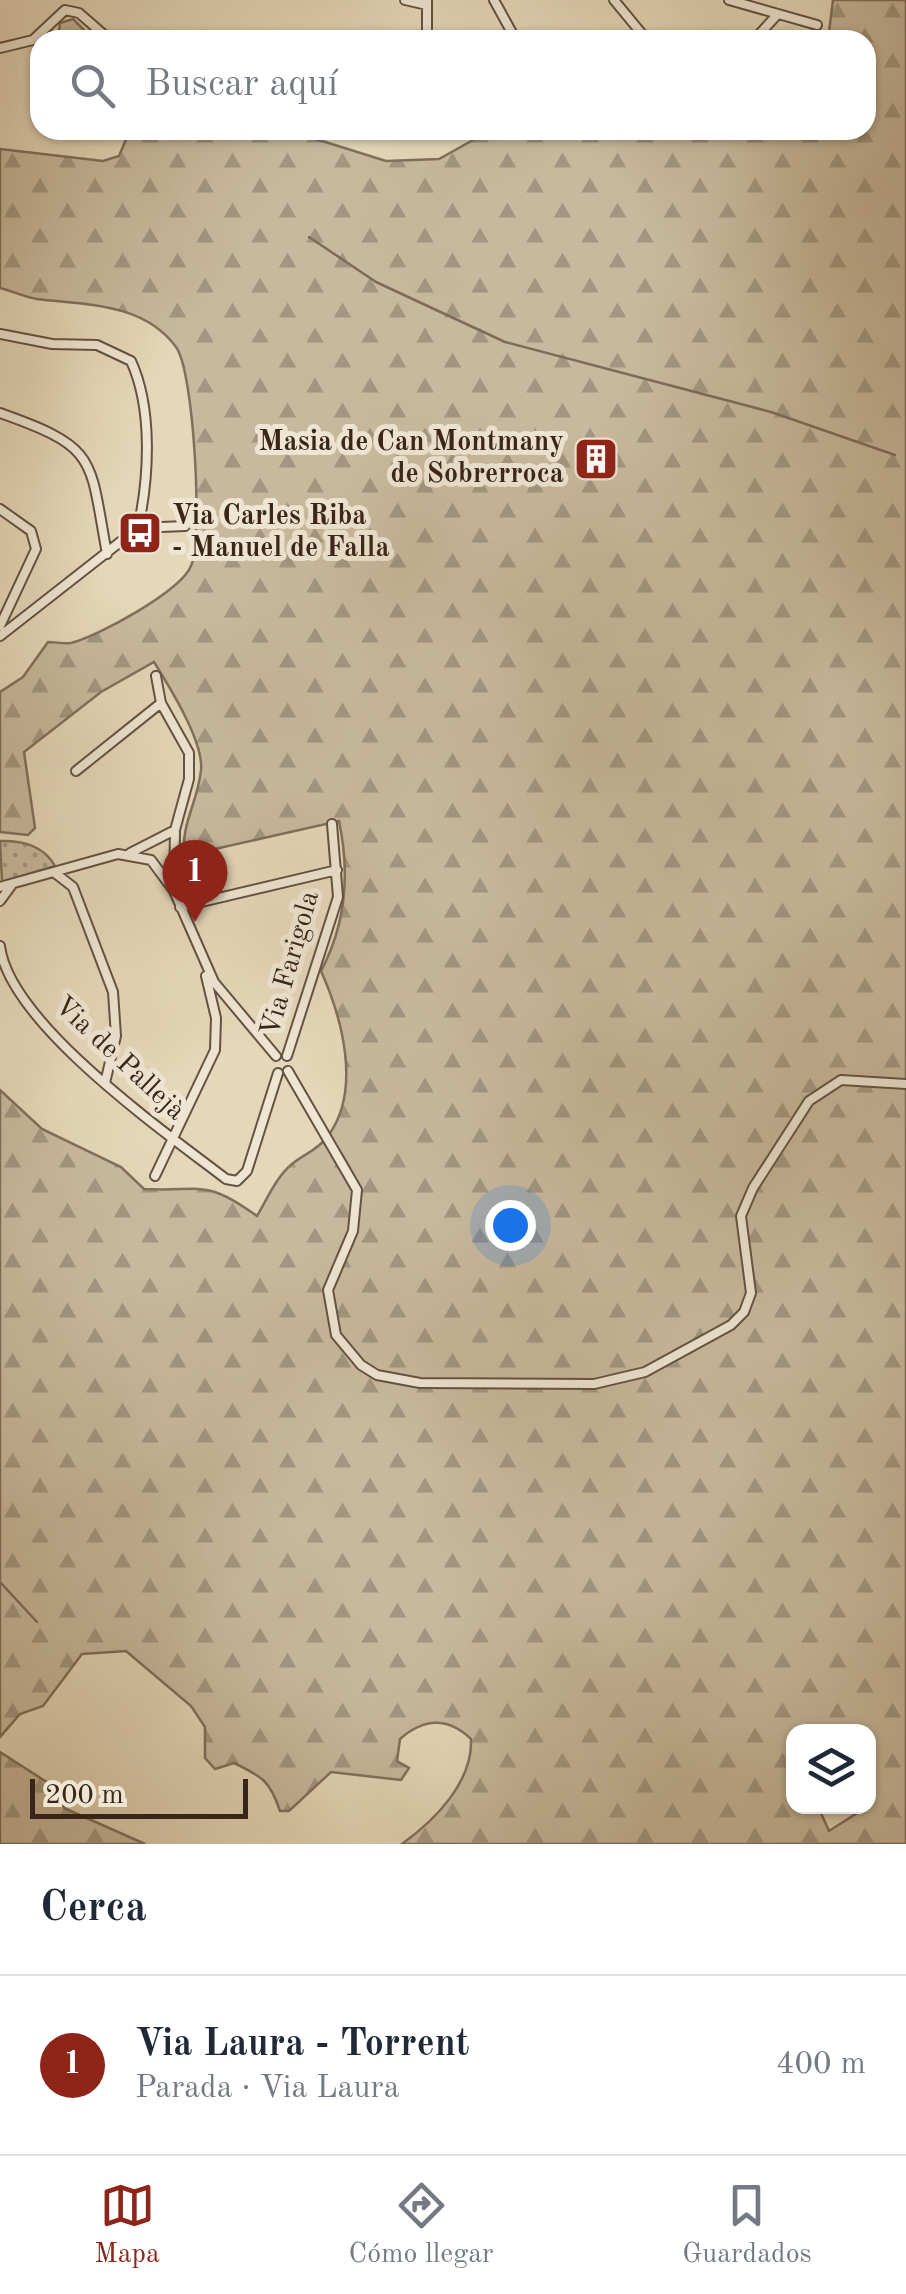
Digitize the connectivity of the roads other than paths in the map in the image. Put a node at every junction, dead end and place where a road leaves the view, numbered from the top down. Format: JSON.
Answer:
{"nodes":[{"id":1,"x":405,"y":0,"type":"edge"},
{"id":2,"x":494,"y":0,"type":"edge"},
{"id":3,"x":614,"y":0,"type":"edge"},
{"id":4,"x":729,"y":0,"type":"edge"},
{"id":5,"x":427,"y":2,"type":"edge"},
{"id":6,"x":776,"y":16,"type":"junction"},
{"id":7,"x":817,"y":25,"type":"dead end"},
{"id":8,"x":44,"y":30,"type":"edge"},
{"id":9,"x":99,"y":30,"type":"edge"},
{"id":10,"x":428,"y":30,"type":"edge"},
{"id":11,"x":510,"y":30,"type":"edge"},
{"id":12,"x":639,"y":30,"type":"edge"},
{"id":13,"x":763,"y":30,"type":"edge"},
{"id":14,"x":30,"y":41,"type":"edge"},
{"id":15,"x":0,"y":48,"type":"edge"},
{"id":16,"x":0,"y":334,"type":"edge"},
{"id":17,"x":0,"y":412,"type":"edge"},
{"id":18,"x":0,"y":509,"type":"edge"},
{"id":19,"x":185,"y":526,"type":"dead end"},
{"id":20,"x":138,"y":528,"type":"junction"},
{"id":21,"x":108,"y":554,"type":"junction"},
{"id":22,"x":0,"y":626,"type":"edge"},
{"id":23,"x":0,"y":636,"type":"edge"},
{"id":24,"x":156,"y":676,"type":"dead end"},
{"id":25,"x":161,"y":704,"type":"junction"},
{"id":26,"x":76,"y":771,"type":"dead end"},
{"id":27,"x":332,"y":824,"type":"dead end"},
{"id":28,"x":176,"y":830,"type":"junction"},
{"id":29,"x":130,"y":853,"type":"junction"},
{"id":30,"x":80,"y":865,"type":"junction"},
{"id":31,"x":337,"y":870,"type":"junction"},
{"id":32,"x":55,"y":873,"type":"junction"},
{"id":33,"x":12,"y":886,"type":"junction"},
{"id":34,"x":0,"y":887,"type":"edge"},
{"id":35,"x":73,"y":887,"type":"junction"},
{"id":36,"x":174,"y":891,"type":"junction"},
{"id":37,"x":0,"y":901,"type":"edge"},
{"id":38,"x":180,"y":906,"type":"junction"},
{"id":39,"x":0,"y":946,"type":"edge"},
{"id":40,"x":204,"y":966,"type":"junction"},
{"id":41,"x":276,"y":1056,"type":"junction"},
{"id":42,"x":287,"y":1056,"type":"junction"},
{"id":43,"x":106,"y":1065,"type":"junction"},
{"id":44,"x":88,"y":1066,"type":"junction"},
{"id":45,"x":283,"y":1072,"type":"junction"},
{"id":46,"x":105,"y":1083,"type":"junction"},
{"id":47,"x":906,"y":1084,"type":"edge"},
{"id":48,"x":173,"y":1140,"type":"junction"},
{"id":49,"x":155,"y":1176,"type":"dead end"},
{"id":50,"x":237,"y":1181,"type":"joint"}],
"edges":[{"from":1,"to":5,"type":"street"},
{"from":2,"to":11,"type":"street"},
{"from":3,"to":12,"type":"street"},
{"from":4,"to":6,"type":"street"},
{"from":5,"to":10,"type":"street"},
{"from":6,"to":7,"type":"street"},
{"from":6,"to":13,"type":"street"},
{"from":8,"to":9,"type":"street"},
{"from":14,"to":15,"type":"street"},
{"from":16,"to":20,"type":"street"},
{"from":17,"to":21,"type":"street"},
{"from":18,"to":22,"type":"street"},
{"from":19,"to":20,"type":"street"},
{"from":20,"to":21,"type":"street"},
{"from":21,"to":23,"type":"street"},
{"from":24,"to":25,"type":"street"},
{"from":25,"to":26,"type":"street"},
{"from":25,"to":28,"type":"street"},
{"from":27,"to":31,"type":"street","name":"Via Farigola"},
{"from":28,"to":29,"type":"street"},
{"from":28,"to":36,"type":"street"},
{"from":29,"to":30,"type":"street"},
{"from":29,"to":36,"type":"street"},
{"from":30,"to":32,"type":"street"},
{"from":30,"to":35,"type":"street"},
{"from":31,"to":38,"type":"street"},
{"from":31,"to":42,"type":"street","name":"Via Farigola"},
{"from":32,"to":33,"type":"street"},
{"from":32,"to":35,"type":"street"},
{"from":33,"to":34,"type":"street"},
{"from":33,"to":37,"type":"street"},
{"from":35,"to":43,"type":"street"},
{"from":36,"to":38,"type":"street"},
{"from":38,"to":40,"type":"street"},
{"from":39,"to":44,"type":"street","name":"Via de Pallejà"},
{"from":40,"to":41,"type":"street"},
{"from":40,"to":48,"type":"street"},
{"from":41,"to":42,"type":"street"},
{"from":41,"to":45,"type":"street"},
{"from":42,"to":45,"type":"street"},
{"from":43,"to":44,"type":"street"},
{"from":43,"to":46,"type":"street"},
{"from":44,"to":46,"type":"street","name":"Via de Pallejà"},
{"from":45,"to":47,"type":"street"},
{"from":45,"to":50,"type":"street","name":"Via Farigola"},
{"from":46,"to":48,"type":"street","name":"Via de Pallejà"},
{"from":48,"to":49,"type":"street"},
{"from":48,"to":50,"type":"street","name":"Via de Pallejà"}]}
